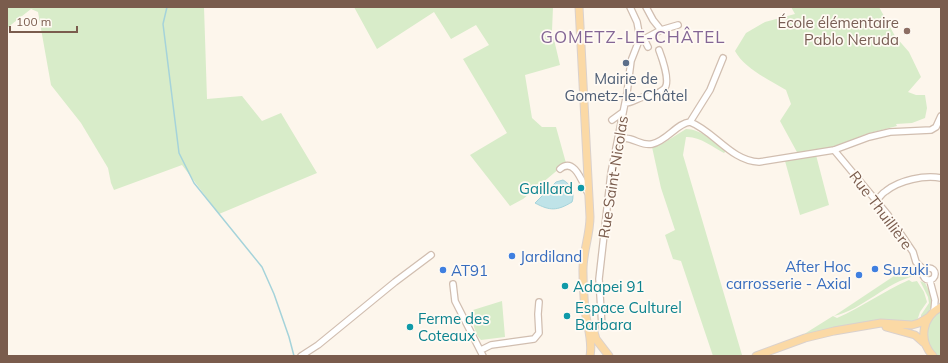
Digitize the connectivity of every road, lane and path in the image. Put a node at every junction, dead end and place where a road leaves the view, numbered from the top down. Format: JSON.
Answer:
{"nodes":[{"id":1,"x":579,"y":7,"type":"edge"},
{"id":2,"x":630,"y":7,"type":"edge"},
{"id":3,"x":646,"y":7,"type":"edge"},
{"id":4,"x":678,"y":25,"type":"dead end"},
{"id":5,"x":662,"y":30,"type":"junction"},
{"id":6,"x":642,"y":38,"type":"junction"},
{"id":7,"x":648,"y":47,"type":"dead end"},
{"id":8,"x":659,"y":50,"type":"dead end"},
{"id":9,"x":723,"y":58,"type":"dead end"},
{"id":10,"x":625,"y":103,"type":"junction"},
{"id":11,"x":623,"y":112,"type":"junction"},
{"id":12,"x":941,"y":116,"type":"edge"},
{"id":13,"x":612,"y":120,"type":"dead end"},
{"id":14,"x":690,"y":122,"type":"junction"},
{"id":15,"x":618,"y":138,"type":"junction"},
{"id":16,"x":834,"y":150,"type":"junction"},
{"id":17,"x":560,"y":169,"type":"dead end"},
{"id":18,"x":941,"y":178,"type":"edge"},
{"id":19,"x":590,"y":194,"type":"junction"},
{"id":20,"x":877,"y":200,"type":"junction"},
{"id":21,"x":431,"y":255,"type":"dead end"},
{"id":22,"x":924,"y":270,"type":"junction"},
{"id":23,"x":930,"y":281,"type":"junction"},
{"id":24,"x":453,"y":284,"type":"dead end"},
{"id":25,"x":586,"y":288,"type":"junction"},
{"id":26,"x":600,"y":288,"type":"junction"},
{"id":27,"x":934,"y":292,"type":"junction"},
{"id":28,"x":941,"y":299,"type":"edge"},
{"id":29,"x":539,"y":302,"type":"dead end"},
{"id":30,"x":941,"y":307,"type":"edge"},
{"id":31,"x":934,"y":311,"type":"junction"},
{"id":32,"x":928,"y":317,"type":"junction"},
{"id":33,"x":872,"y":325,"type":"junction"},
{"id":34,"x":602,"y":326,"type":"dead end"},
{"id":35,"x":924,"y":343,"type":"junction"},
{"id":36,"x":481,"y":350,"type":"junction"},
{"id":37,"x":301,"y":356,"type":"edge"},
{"id":38,"x":483,"y":356,"type":"edge"},
{"id":39,"x":590,"y":356,"type":"edge"},
{"id":40,"x":609,"y":356,"type":"edge"},
{"id":41,"x":756,"y":356,"type":"edge"},
{"id":42,"x":933,"y":356,"type":"edge"}],
"edges":[{"from":1,"to":19,"type":"main road"},
{"from":2,"to":6,"type":"street"},
{"from":3,"to":5,"type":"street"},
{"from":4,"to":5,"type":"street"},
{"from":5,"to":6,"type":"street"},
{"from":6,"to":7,"type":"street"},
{"from":6,"to":10,"type":"street","name":"Rue Saint-Nicolas"},
{"from":8,"to":10,"type":"street"},
{"from":9,"to":14,"type":"street"},
{"from":10,"to":11,"type":"street","name":"Rue Saint-Nicolas"},
{"from":11,"to":13,"type":"street"},
{"from":11,"to":15,"type":"street","name":"Rue Saint-Nicolas"},
{"from":12,"to":16,"type":"street"},
{"from":14,"to":15,"type":"street"},
{"from":14,"to":16,"type":"street"},
{"from":15,"to":26,"type":"street","name":"Rue Saint-Nicolas"},
{"from":16,"to":20,"type":"street","name":"Rue Thuillière"},
{"from":17,"to":19,"type":"street"},
{"from":18,"to":20,"type":"street"},
{"from":19,"to":25,"type":"main road"},
{"from":20,"to":22,"type":"street","name":"Rue Thuillière"},
{"from":21,"to":37,"type":"street"},
{"from":22,"to":23,"type":"street"},
{"from":22,"to":23,"type":"street"},
{"from":23,"to":27,"type":"street"},
{"from":24,"to":36,"type":"street"},
{"from":25,"to":26,"type":"street"},
{"from":25,"to":39,"type":"main road"},
{"from":25,"to":40,"type":"main road"},
{"from":26,"to":34,"type":"street","name":"Rue Saint-Nicolas"},
{"from":27,"to":28,"type":"street"},
{"from":27,"to":31,"type":"street"},
{"from":29,"to":36,"type":"street"},
{"from":30,"to":31,"type":"main road"},
{"from":31,"to":32,"type":"main road"},
{"from":32,"to":33,"type":"main road"},
{"from":32,"to":35,"type":"main road"},
{"from":33,"to":35,"type":"main road"},
{"from":33,"to":41,"type":"main road"},
{"from":35,"to":42,"type":"main road"},
{"from":36,"to":38,"type":"street"}]}
